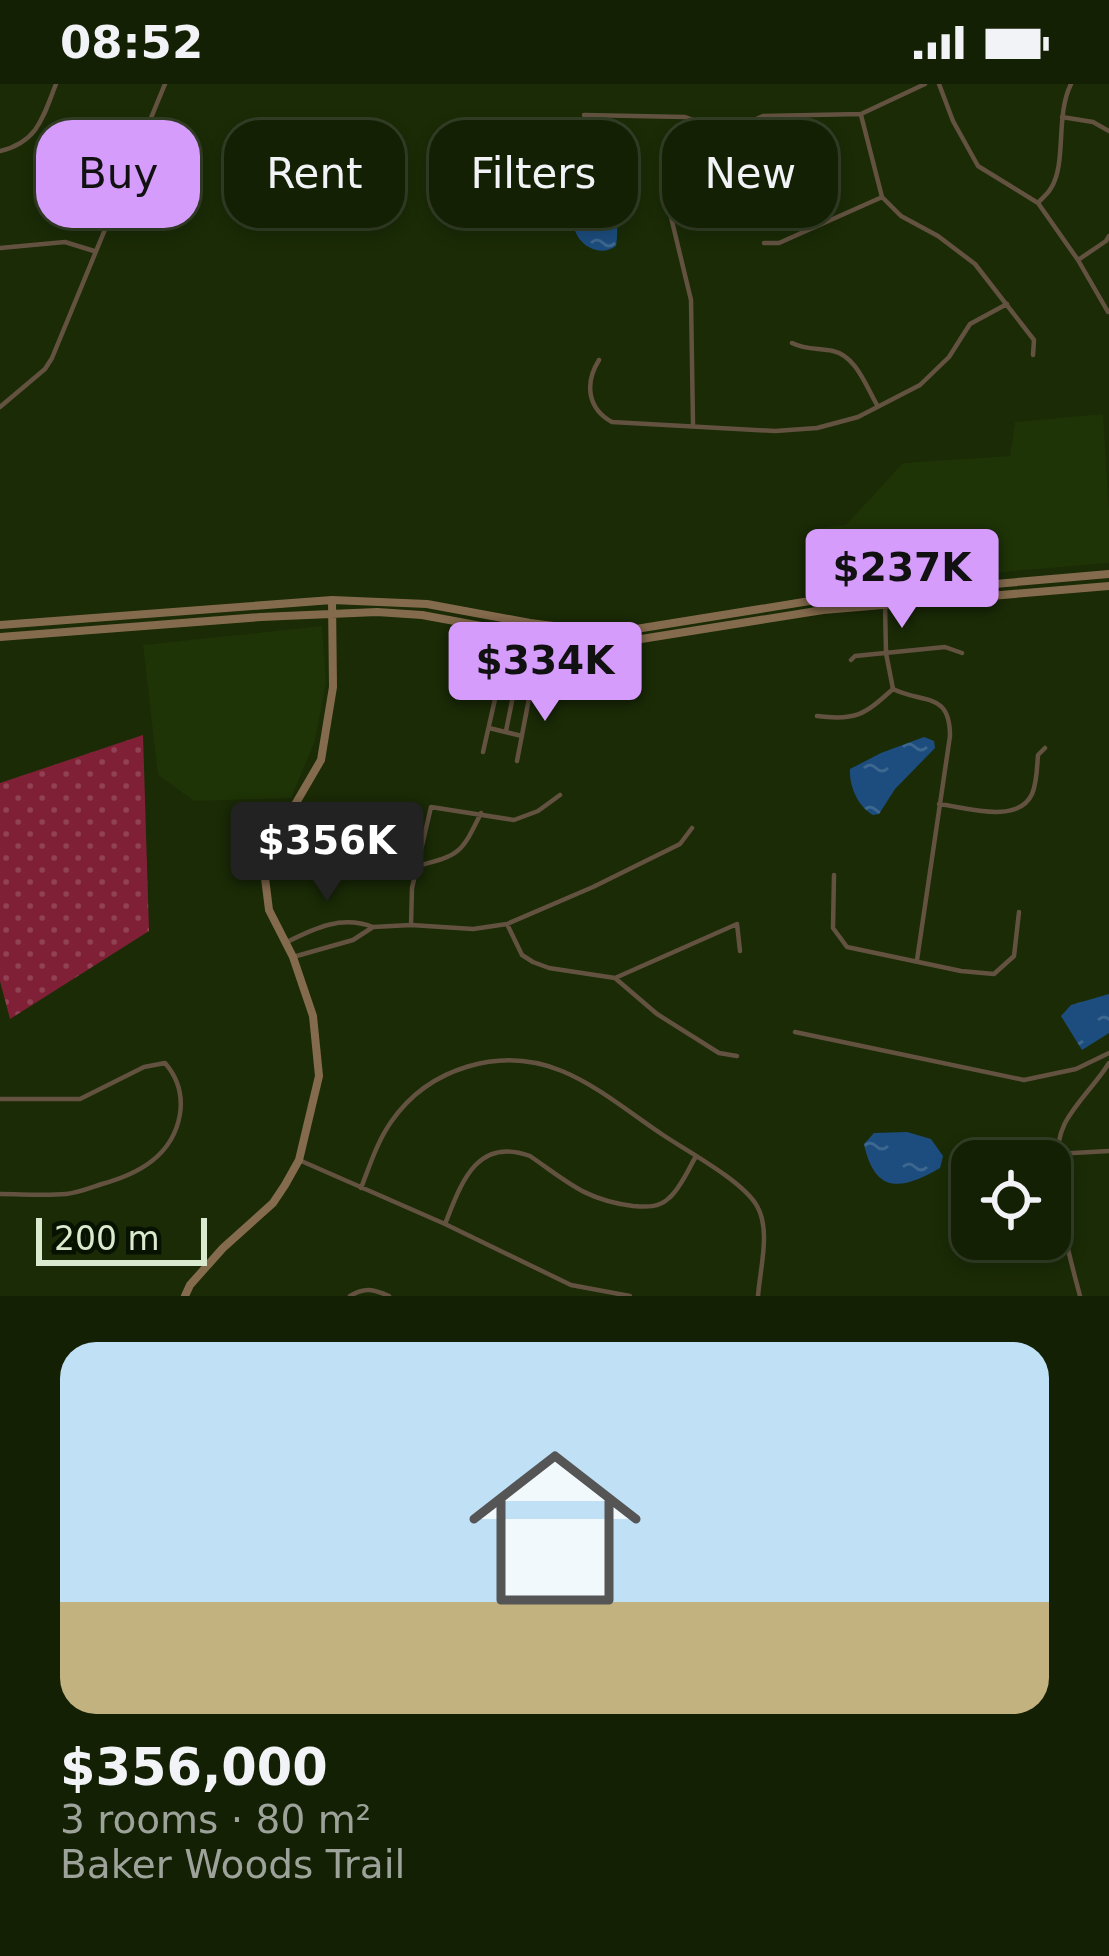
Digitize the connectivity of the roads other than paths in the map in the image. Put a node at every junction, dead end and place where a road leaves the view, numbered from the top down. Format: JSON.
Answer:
{"nodes":[{"id":1,"x":56,"y":84,"type":"edge"},
{"id":2,"x":165,"y":84,"type":"edge"},
{"id":3,"x":926,"y":84,"type":"edge"},
{"id":4,"x":939,"y":84,"type":"edge"},
{"id":5,"x":1071,"y":84,"type":"edge"},
{"id":6,"x":861,"y":114,"type":"junction"},
{"id":7,"x":584,"y":115,"type":"dead end"},
{"id":8,"x":1062,"y":117,"type":"junction"},
{"id":9,"x":693,"y":120,"type":"edge"},
{"id":10,"x":753,"y":120,"type":"edge"},
{"id":11,"x":1109,"y":130,"type":"edge"},
{"id":12,"x":0,"y":152,"type":"edge"},
{"id":13,"x":881,"y":197,"type":"junction"},
{"id":14,"x":1038,"y":203,"type":"junction"},
{"id":15,"x":674,"y":228,"type":"edge"},
{"id":16,"x":808,"y":230,"type":"joint"},
{"id":17,"x":1109,"y":236,"type":"edge"},
{"id":18,"x":764,"y":243,"type":"dead end"},
{"id":19,"x":0,"y":248,"type":"edge"},
{"id":20,"x":95,"y":251,"type":"junction"},
{"id":21,"x":1078,"y":260,"type":"junction"},
{"id":22,"x":1007,"y":304,"type":"junction"},
{"id":23,"x":1108,"y":312,"type":"edge"},
{"id":24,"x":792,"y":343,"type":"dead end"},
{"id":25,"x":1033,"y":355,"type":"dead end"},
{"id":26,"x":599,"y":360,"type":"dead end"},
{"id":27,"x":0,"y":407,"type":"edge"},
{"id":28,"x":878,"y":407,"type":"junction"},
{"id":29,"x":693,"y":425,"type":"junction"},
{"id":30,"x":1109,"y":574,"type":"edge"},
{"id":31,"x":1109,"y":586,"type":"edge"},
{"id":32,"x":332,"y":600,"type":"junction"},
{"id":33,"x":885,"y":604,"type":"junction"},
{"id":34,"x":331,"y":613,"type":"junction"},
{"id":35,"x":348,"y":613,"type":"junction"},
{"id":36,"x":313,"y":614,"type":"junction"},
{"id":37,"x":139,"y":620,"type":"junction"},
{"id":38,"x":0,"y":626,"type":"edge"},
{"id":39,"x":333,"y":632,"type":"junction"},
{"id":40,"x":525,"y":634,"type":"junction"},
{"id":41,"x":0,"y":637,"type":"edge"},
{"id":42,"x":486,"y":651,"type":"dead end"},
{"id":43,"x":886,"y":653,"type":"junction"},
{"id":44,"x":962,"y":653,"type":"dead end"},
{"id":45,"x":850,"y":660,"type":"dead end"},
{"id":46,"x":556,"y":664,"type":"dead end"},
{"id":47,"x":500,"y":678,"type":"junction"},
{"id":48,"x":516,"y":682,"type":"junction"},
{"id":49,"x":532,"y":686,"type":"junction"},
{"id":50,"x":892,"y":689,"type":"junction"},
{"id":51,"x":817,"y":716,"type":"dead end"},
{"id":52,"x":488,"y":728,"type":"junction"},
{"id":53,"x":506,"y":731,"type":"junction"},
{"id":54,"x":522,"y":736,"type":"junction"},
{"id":55,"x":1045,"y":748,"type":"dead end"},
{"id":56,"x":483,"y":752,"type":"dead end"},
{"id":57,"x":517,"y":760,"type":"dead end"},
{"id":58,"x":560,"y":795,"type":"dead end"},
{"id":59,"x":939,"y":804,"type":"junction"},
{"id":60,"x":481,"y":813,"type":"junction"},
{"id":61,"x":692,"y":828,"type":"dead end"},
{"id":62,"x":417,"y":866,"type":"junction"},
{"id":63,"x":834,"y":875,"type":"dead end"},
{"id":64,"x":1019,"y":912,"type":"dead end"},
{"id":65,"x":507,"y":924,"type":"junction"},
{"id":66,"x":411,"y":925,"type":"junction"},
{"id":67,"x":373,"y":927,"type":"junction"},
{"id":68,"x":286,"y":942,"type":"junction"},
{"id":69,"x":740,"y":951,"type":"dead end"},
{"id":70,"x":293,"y":957,"type":"junction"},
{"id":71,"x":917,"y":960,"type":"junction"},
{"id":72,"x":615,"y":978,"type":"junction"},
{"id":73,"x":795,"y":1032,"type":"dead end"},
{"id":74,"x":1109,"y":1054,"type":"edge"},
{"id":75,"x":737,"y":1056,"type":"dead end"},
{"id":76,"x":1109,"y":1063,"type":"edge"},
{"id":77,"x":0,"y":1099,"type":"edge"},
{"id":78,"x":1058,"y":1140,"type":"edge"},
{"id":79,"x":1109,"y":1150,"type":"edge"},
{"id":80,"x":1071,"y":1153,"type":"edge"},
{"id":81,"x":695,"y":1157,"type":"junction"},
{"id":82,"x":299,"y":1160,"type":"junction"},
{"id":83,"x":361,"y":1188,"type":"junction"},
{"id":84,"x":0,"y":1194,"type":"edge"},
{"id":85,"x":446,"y":1224,"type":"junction"},
{"id":86,"x":1070,"y":1260,"type":"edge"},
{"id":87,"x":185,"y":1296,"type":"edge"},
{"id":88,"x":350,"y":1296,"type":"edge"},
{"id":89,"x":389,"y":1296,"type":"edge"},
{"id":90,"x":630,"y":1296,"type":"edge"},
{"id":91,"x":758,"y":1296,"type":"edge"},
{"id":92,"x":1080,"y":1296,"type":"edge"}],
"edges":[{"from":1,"to":12,"type":"street"},
{"from":2,"to":20,"type":"street"},
{"from":3,"to":6,"type":"street"},
{"from":4,"to":14,"type":"street"},
{"from":5,"to":8,"type":"street"},
{"from":6,"to":10,"type":"street"},
{"from":6,"to":13,"type":"street"},
{"from":7,"to":9,"type":"street"},
{"from":8,"to":11,"type":"street"},
{"from":8,"to":14,"type":"street"},
{"from":13,"to":16,"type":"street"},
{"from":13,"to":22,"type":"street"},
{"from":14,"to":21,"type":"street"},
{"from":15,"to":29,"type":"street"},
{"from":16,"to":18,"type":"street"},
{"from":17,"to":21,"type":"street"},
{"from":19,"to":20,"type":"street"},
{"from":20,"to":27,"type":"street"},
{"from":21,"to":23,"type":"street"},
{"from":22,"to":25,"type":"street"},
{"from":22,"to":28,"type":"street"},
{"from":24,"to":28,"type":"street"},
{"from":26,"to":29,"type":"street"},
{"from":28,"to":29,"type":"street"},
{"from":30,"to":32,"type":"main road"},
{"from":31,"to":33,"type":"main road"},
{"from":32,"to":34,"type":"main road"},
{"from":32,"to":37,"type":"main road"},
{"from":33,"to":40,"type":"main road"},
{"from":33,"to":43,"type":"street"},
{"from":34,"to":35,"type":"main road"},
{"from":34,"to":36,"type":"main road"},
{"from":34,"to":39,"type":"main road"},
{"from":35,"to":39,"type":"main road"},
{"from":35,"to":40,"type":"main road"},
{"from":36,"to":37,"type":"main road"},
{"from":36,"to":39,"type":"main road"},
{"from":37,"to":38,"type":"main road"},
{"from":37,"to":41,"type":"main road"},
{"from":39,"to":68,"type":"main road"},
{"from":40,"to":48,"type":"street"},
{"from":42,"to":47,"type":"street"},
{"from":43,"to":44,"type":"street"},
{"from":43,"to":45,"type":"street"},
{"from":43,"to":50,"type":"street"},
{"from":46,"to":49,"type":"street"},
{"from":47,"to":48,"type":"street"},
{"from":47,"to":52,"type":"street"},
{"from":48,"to":49,"type":"street"},
{"from":48,"to":53,"type":"street"},
{"from":49,"to":54,"type":"street"},
{"from":50,"to":51,"type":"street"},
{"from":50,"to":59,"type":"street"},
{"from":52,"to":53,"type":"street"},
{"from":52,"to":56,"type":"street"},
{"from":53,"to":54,"type":"street"},
{"from":54,"to":57,"type":"street"},
{"from":55,"to":59,"type":"street"},
{"from":58,"to":60,"type":"street"},
{"from":59,"to":71,"type":"street"},
{"from":60,"to":62,"type":"street"},
{"from":60,"to":62,"type":"street"},
{"from":61,"to":65,"type":"street"},
{"from":62,"to":66,"type":"street"},
{"from":63,"to":71,"type":"street"},
{"from":64,"to":71,"type":"street"},
{"from":65,"to":66,"type":"street"},
{"from":65,"to":72,"type":"street"},
{"from":66,"to":67,"type":"street"},
{"from":67,"to":68,"type":"street"},
{"from":67,"to":70,"type":"street"},
{"from":68,"to":70,"type":"main road"},
{"from":69,"to":72,"type":"street"},
{"from":70,"to":82,"type":"main road"},
{"from":72,"to":75,"type":"street"},
{"from":73,"to":74,"type":"street"},
{"from":76,"to":78,"type":"street"},
{"from":77,"to":84,"type":"street"},
{"from":79,"to":80,"type":"street"},
{"from":81,"to":83,"type":"street"},
{"from":81,"to":85,"type":"street"},
{"from":81,"to":91,"type":"street"},
{"from":82,"to":83,"type":"street"},
{"from":82,"to":87,"type":"main road"},
{"from":83,"to":85,"type":"street"},
{"from":85,"to":90,"type":"street"},
{"from":86,"to":92,"type":"street"},
{"from":88,"to":89,"type":"street"}]}
